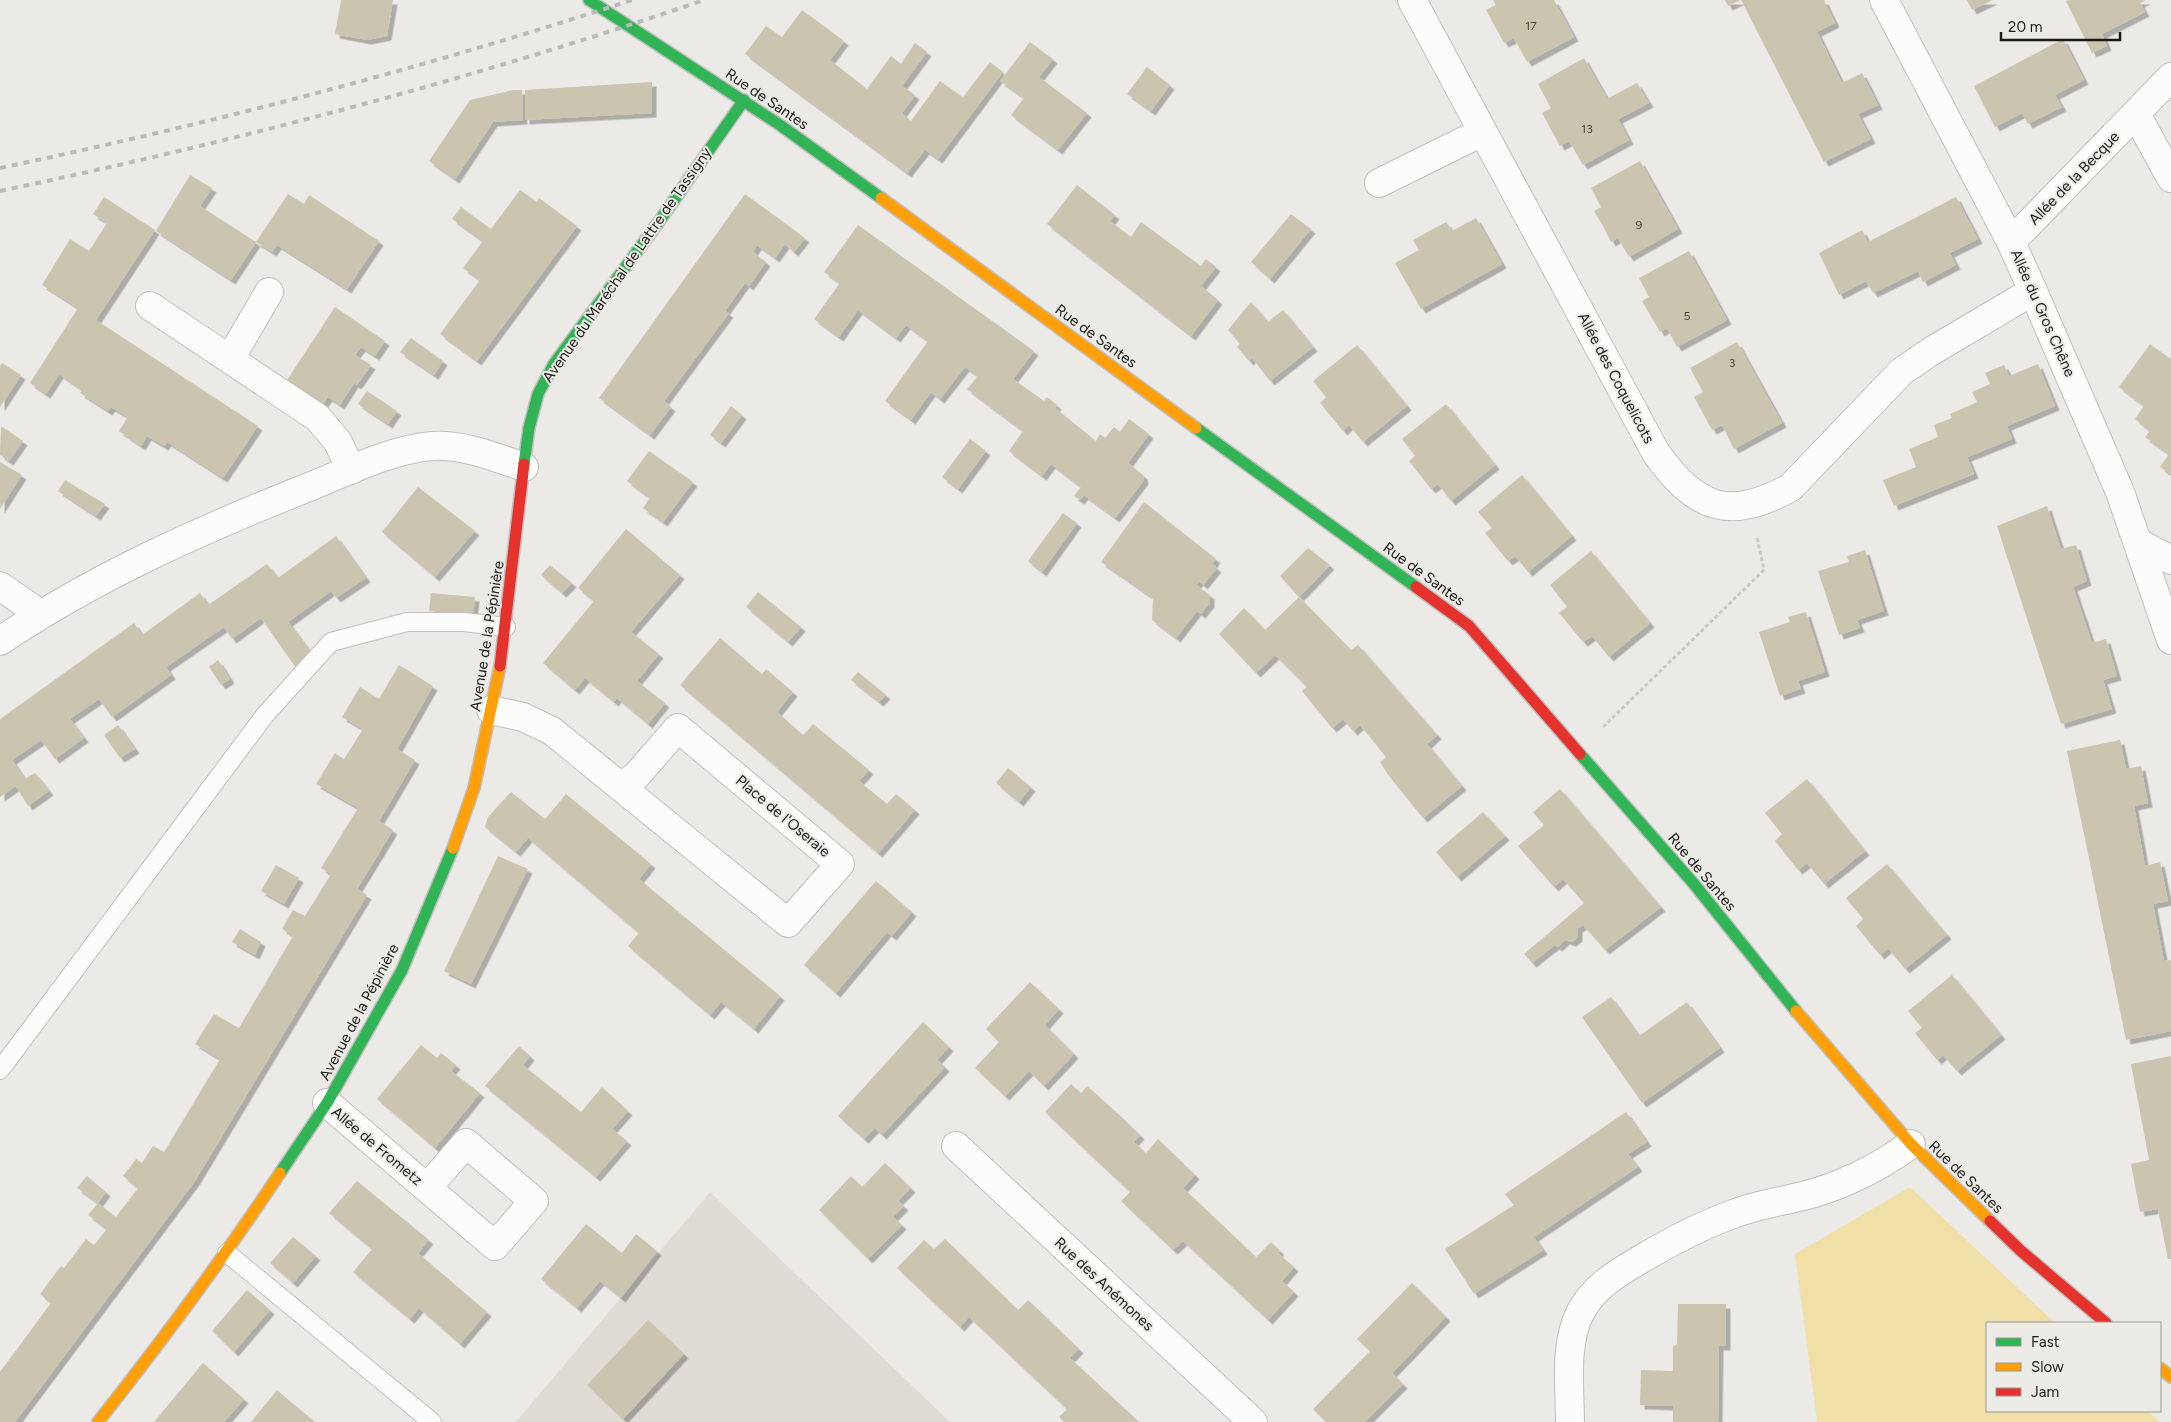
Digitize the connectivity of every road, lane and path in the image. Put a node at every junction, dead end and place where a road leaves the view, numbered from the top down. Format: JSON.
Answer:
{"nodes":[{"id":1,"x":589,"y":0,"type":"edge"},
{"id":2,"x":1412,"y":0,"type":"edge"},
{"id":3,"x":1884,"y":0,"type":"edge"},
{"id":4,"x":2171,"y":77,"type":"edge"},
{"id":5,"x":744,"y":100,"type":"junction"},
{"id":6,"x":2136,"y":114,"type":"junction"},
{"id":7,"x":1482,"y":132,"type":"junction"},
{"id":8,"x":2171,"y":178,"type":"edge"},
{"id":9,"x":1379,"y":183,"type":"dead end"},
{"id":10,"x":2011,"y":242,"type":"junction"},
{"id":11,"x":2033,"y":291,"type":"junction"},
{"id":12,"x":269,"y":292,"type":"dead end"},
{"id":13,"x":150,"y":306,"type":"dead end"},
{"id":14,"x":230,"y":359,"type":"junction"},
{"id":15,"x":524,"y":467,"type":"junction"},
{"id":16,"x":350,"y":470,"type":"junction"},
{"id":17,"x":1750,"y":505,"type":"junction"},
{"id":18,"x":2139,"y":542,"type":"junction"},
{"id":19,"x":2171,"y":560,"type":"edge"},
{"id":20,"x":0,"y":586,"type":"edge"},
{"id":21,"x":40,"y":614,"type":"junction"},
{"id":22,"x":506,"y":628,"type":"junction"},
{"id":23,"x":2171,"y":640,"type":"edge"},
{"id":24,"x":0,"y":641,"type":"edge"},
{"id":25,"x":492,"y":710,"type":"junction"},
{"id":26,"x":1578,"y":751,"type":"junction"},
{"id":27,"x":622,"y":786,"type":"junction"},
{"id":28,"x":0,"y":1070,"type":"edge"},
{"id":29,"x":327,"y":1103,"type":"junction"},
{"id":30,"x":1911,"y":1144,"type":"junction"},
{"id":31,"x":956,"y":1146,"type":"dead end"},
{"id":32,"x":427,"y":1188,"type":"dead end"},
{"id":33,"x":227,"y":1253,"type":"junction"},
{"id":34,"x":2105,"y":1322,"type":"edge"},
{"id":35,"x":2161,"y":1369,"type":"edge"},
{"id":36,"x":2171,"y":1377,"type":"edge"},
{"id":37,"x":98,"y":1422,"type":"edge"},
{"id":38,"x":432,"y":1422,"type":"edge"},
{"id":39,"x":1252,"y":1422,"type":"edge"},
{"id":40,"x":1570,"y":1422,"type":"edge"}],
"edges":[{"from":1,"to":5,"type":"street","name":"Rue de Santes"},
{"from":2,"to":7,"type":"street","name":"Allée des Coquelicots"},
{"from":3,"to":10,"type":"street","name":"Allée du Gros Chêne"},
{"from":4,"to":6,"type":"street","name":"Allée de la Becque"},
{"from":5,"to":15,"type":"street","name":"Avenue du Maréchal de Lattre de Tassigny"},
{"from":5,"to":26,"type":"street","name":"Rue de Santes"},
{"from":6,"to":8,"type":"street"},
{"from":6,"to":10,"type":"street","name":"Allée de la Becque"},
{"from":7,"to":9,"type":"street"},
{"from":7,"to":17,"type":"street","name":"Allée des Coquelicots"},
{"from":10,"to":11,"type":"street","name":"Allée du Gros Chêne"},
{"from":11,"to":17,"type":"street","name":"Allée des Coquelicots"},
{"from":11,"to":18,"type":"street","name":"Allée du Gros Chêne"},
{"from":12,"to":14,"type":"street"},
{"from":13,"to":14,"type":"street"},
{"from":14,"to":16,"type":"street"},
{"from":15,"to":16,"type":"street"},
{"from":15,"to":22,"type":"street","name":"Avenue de la Pépinière"},
{"from":16,"to":21,"type":"street"},
{"from":17,"to":26,"type":"path"},
{"from":18,"to":19,"type":"street"},
{"from":18,"to":23,"type":"street","name":"Allée du Gros Chêne"},
{"from":20,"to":21,"type":"street"},
{"from":21,"to":24,"type":"street"},
{"from":22,"to":25,"type":"street","name":"Avenue de la Pépinière"},
{"from":22,"to":28,"type":"lane"},
{"from":25,"to":27,"type":"street","name":"Place de l'Oseraie"},
{"from":25,"to":29,"type":"street","name":"Avenue de la Pépinière"},
{"from":26,"to":30,"type":"street","name":"Rue de Santes"},
{"from":27,"to":27,"type":"street","name":"Place de l'Oseraie"},
{"from":29,"to":32,"type":"street","name":"Allée de Frometz"},
{"from":29,"to":33,"type":"street","name":"Avenue de la Pépinière"},
{"from":30,"to":34,"type":"street","name":"Rue de Santes"},
{"from":30,"to":40,"type":"street"},
{"from":31,"to":39,"type":"street","name":"Rue des Anémones"},
{"from":33,"to":37,"type":"street","name":"Avenue de la Pépinière"},
{"from":33,"to":38,"type":"lane"},
{"from":35,"to":36,"type":"street"}]}
